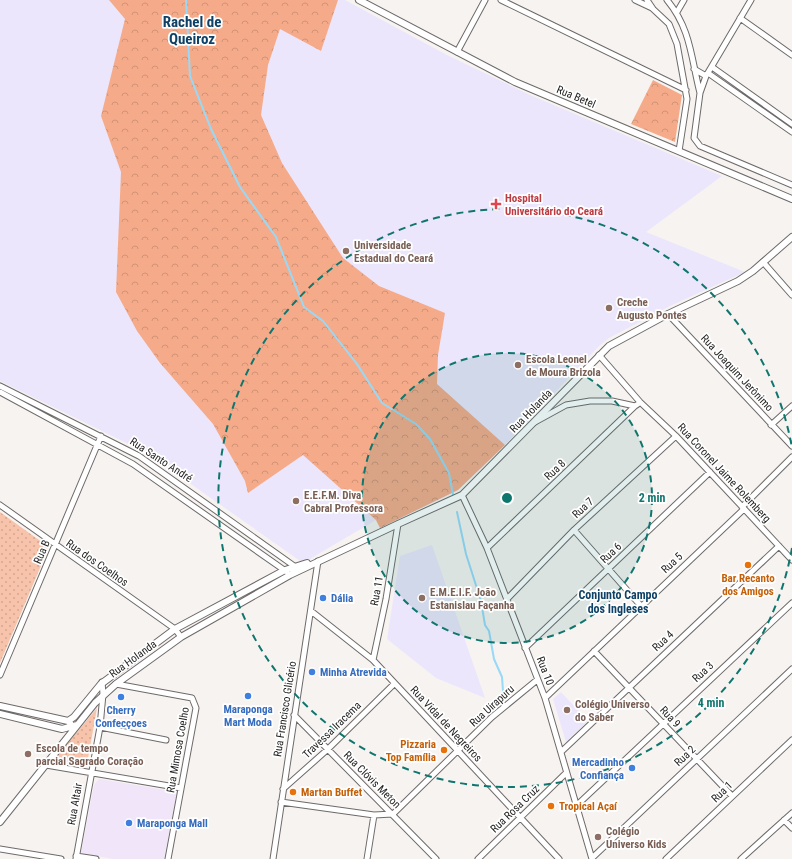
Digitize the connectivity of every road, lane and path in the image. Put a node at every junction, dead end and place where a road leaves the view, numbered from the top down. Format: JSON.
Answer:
{"nodes":[{"id":1,"x":359,"y":0,"type":"edge"},
{"id":2,"x":485,"y":0,"type":"edge"},
{"id":3,"x":501,"y":0,"type":"edge"},
{"id":4,"x":634,"y":0,"type":"edge"},
{"id":5,"x":647,"y":0,"type":"edge"},
{"id":6,"x":667,"y":0,"type":"edge"},
{"id":7,"x":684,"y":0,"type":"edge"},
{"id":8,"x":751,"y":0,"type":"edge"},
{"id":9,"x":653,"y":9,"type":"junction"},
{"id":10,"x":677,"y":12,"type":"junction"},
{"id":11,"x":740,"y":18,"type":"junction"},
{"id":12,"x":457,"y":52,"type":"junction"},
{"id":13,"x":792,"y":55,"type":"edge"},
{"id":14,"x":712,"y":67,"type":"junction"},
{"id":15,"x":694,"y":69,"type":"junction"},
{"id":16,"x":707,"y":75,"type":"junction"},
{"id":17,"x":686,"y":90,"type":"junction"},
{"id":18,"x":700,"y":93,"type":"junction"},
{"id":19,"x":792,"y":124,"type":"edge"},
{"id":20,"x":792,"y":132,"type":"edge"},
{"id":21,"x":679,"y":151,"type":"junction"},
{"id":22,"x":792,"y":185,"type":"edge"},
{"id":23,"x":792,"y":199,"type":"edge"},
{"id":24,"x":792,"y":236,"type":"edge"},
{"id":25,"x":763,"y":262,"type":"junction"},
{"id":26,"x":792,"y":295,"type":"edge"},
{"id":27,"x":668,"y":314,"type":"junction"},
{"id":28,"x":599,"y":355,"type":"junction"},
{"id":29,"x":0,"y":386,"type":"edge"},
{"id":30,"x":0,"y":392,"type":"edge"},
{"id":31,"x":638,"y":404,"type":"junction"},
{"id":32,"x":792,"y":406,"type":"edge"},
{"id":33,"x":534,"y":422,"type":"junction"},
{"id":34,"x":771,"y":425,"type":"junction"},
{"id":35,"x":101,"y":436,"type":"junction"},
{"id":36,"x":676,"y":436,"type":"junction"},
{"id":37,"x":96,"y":444,"type":"junction"},
{"id":38,"x":792,"y":446,"type":"edge"},
{"id":39,"x":792,"y":457,"type":"edge"},
{"id":40,"x":710,"y":472,"type":"junction"},
{"id":41,"x":462,"y":496,"type":"junction"},
{"id":42,"x":0,"y":506,"type":"edge"},
{"id":43,"x":744,"y":508,"type":"junction"},
{"id":44,"x":398,"y":524,"type":"junction"},
{"id":45,"x":574,"y":530,"type":"junction"},
{"id":46,"x":55,"y":546,"type":"junction"},
{"id":47,"x":779,"y":546,"type":"junction"},
{"id":48,"x":487,"y":548,"type":"junction"},
{"id":49,"x":792,"y":560,"type":"edge"},
{"id":50,"x":318,"y":561,"type":"junction"},
{"id":51,"x":297,"y":568,"type":"junction"},
{"id":52,"x":608,"y":569,"type":"junction"},
{"id":53,"x":285,"y":570,"type":"junction"},
{"id":54,"x":290,"y":575,"type":"junction"},
{"id":55,"x":507,"y":599,"type":"junction"},
{"id":56,"x":792,"y":602,"type":"edge"},
{"id":57,"x":641,"y":606,"type":"junction"},
{"id":58,"x":311,"y":611,"type":"junction"},
{"id":59,"x":175,"y":629,"type":"junction"},
{"id":60,"x":181,"y":637,"type":"junction"},
{"id":61,"x":525,"y":648,"type":"junction"},
{"id":62,"x":594,"y":651,"type":"junction"},
{"id":63,"x":373,"y":660,"type":"junction"},
{"id":64,"x":792,"y":669,"type":"edge"},
{"id":65,"x":0,"y":675,"type":"edge"},
{"id":66,"x":537,"y":680,"type":"junction"},
{"id":67,"x":102,"y":682,"type":"junction"},
{"id":68,"x":116,"y":684,"type":"junction"},
{"id":69,"x":394,"y":684,"type":"junction"},
{"id":70,"x":629,"y":687,"type":"junction"},
{"id":71,"x":103,"y":694,"type":"junction"},
{"id":72,"x":545,"y":698,"type":"junction"},
{"id":73,"x":0,"y":706,"type":"edge"},
{"id":74,"x":0,"y":714,"type":"edge"},
{"id":75,"x":294,"y":715,"type":"junction"},
{"id":76,"x":68,"y":721,"type":"junction"},
{"id":77,"x":663,"y":723,"type":"junction"},
{"id":78,"x":100,"y":727,"type":"junction"},
{"id":79,"x":73,"y":728,"type":"junction"},
{"id":80,"x":166,"y":740,"type":"dead end"},
{"id":81,"x":792,"y":740,"type":"edge"},
{"id":82,"x":328,"y":749,"type":"junction"},
{"id":83,"x":458,"y":752,"type":"junction"},
{"id":84,"x":561,"y":752,"type":"junction"},
{"id":85,"x":696,"y":760,"type":"junction"},
{"id":86,"x":46,"y":764,"type":"junction"},
{"id":87,"x":91,"y":772,"type":"junction"},
{"id":88,"x":566,"y":773,"type":"junction"},
{"id":89,"x":181,"y":788,"type":"junction"},
{"id":90,"x":283,"y":789,"type":"junction"},
{"id":91,"x":732,"y":796,"type":"junction"},
{"id":92,"x":281,"y":802,"type":"junction"},
{"id":93,"x":576,"y":806,"type":"junction"},
{"id":94,"x":3,"y":813,"type":"edge"},
{"id":95,"x":792,"y":813,"type":"edge"},
{"id":96,"x":393,"y":814,"type":"junction"},
{"id":97,"x":374,"y":815,"type":"junction"},
{"id":98,"x":521,"y":818,"type":"junction"},
{"id":99,"x":784,"y":820,"type":"junction"},
{"id":100,"x":0,"y":822,"type":"edge"},
{"id":101,"x":792,"y":828,"type":"edge"},
{"id":102,"x":0,"y":849,"type":"edge"},
{"id":103,"x":76,"y":857,"type":"edge"},
{"id":104,"x":61,"y":859,"type":"edge"},
{"id":105,"x":96,"y":859,"type":"edge"},
{"id":106,"x":168,"y":859,"type":"edge"},
{"id":107,"x":273,"y":859,"type":"edge"},
{"id":108,"x":367,"y":859,"type":"edge"},
{"id":109,"x":436,"y":859,"type":"edge"},
{"id":110,"x":478,"y":859,"type":"edge"},
{"id":111,"x":559,"y":859,"type":"edge"},
{"id":112,"x":592,"y":859,"type":"edge"},
{"id":113,"x":666,"y":859,"type":"edge"},
{"id":114,"x":741,"y":859,"type":"edge"}],
"edges":[{"from":1,"to":12,"type":"street","name":"Rua Betel"},
{"from":2,"to":12,"type":"street"},
{"from":3,"to":17,"type":"street"},
{"from":4,"to":9,"type":"street"},
{"from":5,"to":9,"type":"street"},
{"from":6,"to":10,"type":"street"},
{"from":7,"to":10,"type":"street"},
{"from":8,"to":11,"type":"street"},
{"from":9,"to":17,"type":"street"},
{"from":10,"to":15,"type":"street"},
{"from":11,"to":13,"type":"street"},
{"from":11,"to":14,"type":"street"},
{"from":12,"to":21,"type":"street","name":"Rua Betel"},
{"from":14,"to":16,"type":"street"},
{"from":14,"to":19,"type":"street"},
{"from":15,"to":16,"type":"street"},
{"from":15,"to":18,"type":"street"},
{"from":16,"to":18,"type":"street"},
{"from":16,"to":20,"type":"street"},
{"from":17,"to":21,"type":"street"},
{"from":18,"to":22,"type":"street"},
{"from":21,"to":23,"type":"street","name":"Rua Betel"},
{"from":24,"to":25,"type":"street","name":"Rua Holanda"},
{"from":25,"to":26,"type":"street"},
{"from":25,"to":27,"type":"street","name":"Rua Holanda"},
{"from":27,"to":28,"type":"street","name":"Rua Holanda"},
{"from":27,"to":34,"type":"street","name":"Rua Joaquim Jerônimo"},
{"from":28,"to":31,"type":"street","name":"Rua Coronel Jaime Rolemberg"},
{"from":28,"to":33,"type":"street","name":"Rua Holanda"},
{"from":29,"to":35,"type":"street","name":"Rua Santo André"},
{"from":30,"to":37,"type":"street","name":"Rua Santo André"},
{"from":31,"to":33,"type":"street"},
{"from":31,"to":36,"type":"street","name":"Rua Coronel Jaime Rolemberg"},
{"from":31,"to":48,"type":"street","name":"Rua 8"},
{"from":32,"to":34,"type":"street"},
{"from":33,"to":41,"type":"street","name":"Rua Holanda"},
{"from":34,"to":38,"type":"street","name":"Rua Joaquim Jerônimo"},
{"from":35,"to":37,"type":"street","name":"Rua B"},
{"from":35,"to":51,"type":"street","name":"Rua Santo André"},
{"from":36,"to":40,"type":"street","name":"Rua Coronel Jaime Rolemberg"},
{"from":36,"to":45,"type":"street","name":"Rua 7"},
{"from":37,"to":46,"type":"street","name":"Rua B"},
{"from":37,"to":53,"type":"street","name":"Rua Santo André"},
{"from":39,"to":43,"type":"street","name":"Rua 5"},
{"from":40,"to":43,"type":"street","name":"Rua Coronel Jaime Rolemberg"},
{"from":40,"to":52,"type":"street","name":"Rua 6"},
{"from":41,"to":44,"type":"street","name":"Rua Holanda"},
{"from":41,"to":48,"type":"street","name":"Rua 10"},
{"from":42,"to":46,"type":"street","name":"Rua dos Coelhos"},
{"from":43,"to":47,"type":"street","name":"Rua Coronel Jaime Rolemberg"},
{"from":43,"to":57,"type":"street","name":"Rua 5"},
{"from":44,"to":50,"type":"street","name":"Rua Holanda"},
{"from":44,"to":63,"type":"street","name":"Rua 11"},
{"from":45,"to":52,"type":"street"},
{"from":45,"to":55,"type":"street","name":"Rua 7"},
{"from":46,"to":59,"type":"street","name":"Rua dos Coelhos"},
{"from":46,"to":65,"type":"street","name":"Rua B"},
{"from":47,"to":49,"type":"street","name":"Rua Coronel Jaime Rolemberg"},
{"from":47,"to":70,"type":"street","name":"Rua 4"},
{"from":48,"to":55,"type":"street","name":"Rua 10"},
{"from":50,"to":51,"type":"street","name":"Rua Holanda"},
{"from":50,"to":58,"type":"street","name":"Rua Francisco Glicério"},
{"from":51,"to":53,"type":"street","name":"Rua Holanda"},
{"from":51,"to":54,"type":"street","name":"Rua Holanda"},
{"from":52,"to":57,"type":"street"},
{"from":52,"to":61,"type":"street","name":"Rua 6"},
{"from":53,"to":54,"type":"street","name":"Rua Santo André"},
{"from":53,"to":59,"type":"street","name":"Rua Holanda"},
{"from":54,"to":60,"type":"street","name":"Rua Holanda"},
{"from":55,"to":61,"type":"street","name":"Rua 10"},
{"from":56,"to":77,"type":"street","name":"Rua 3"},
{"from":57,"to":62,"type":"street","name":"Rua 5"},
{"from":58,"to":63,"type":"street","name":"Rua Vidal de Negreiros"},
{"from":58,"to":75,"type":"street","name":"Rua Francisco Glicério"},
{"from":59,"to":60,"type":"street","name":"Rua dos Coelhos"},
{"from":59,"to":67,"type":"street","name":"Rua Holanda"},
{"from":60,"to":68,"type":"street","name":"Rua Holanda"},
{"from":61,"to":66,"type":"street","name":"Rua 10"},
{"from":62,"to":70,"type":"street","name":"Rua 9"},
{"from":62,"to":72,"type":"street","name":"Rua 5"},
{"from":63,"to":69,"type":"street","name":"Rua Vidal de Negreiros"},
{"from":64,"to":85,"type":"street","name":"Rua 2"},
{"from":66,"to":72,"type":"street","name":"Rua 10"},
{"from":66,"to":83,"type":"street","name":"Rua Uirapuru"},
{"from":67,"to":71,"type":"street","name":"Rua Altair"},
{"from":67,"to":76,"type":"street","name":"Rua Holanda"},
{"from":68,"to":71,"type":"street","name":"Rua Holanda"},
{"from":68,"to":89,"type":"street","name":"Rua Mimosa Coelho"},
{"from":69,"to":82,"type":"street","name":"Travessa Iracema"},
{"from":69,"to":83,"type":"street","name":"Rua Vidal de Negreiros"},
{"from":70,"to":77,"type":"street","name":"Rua 9"},
{"from":70,"to":84,"type":"street","name":"Rua 4"},
{"from":71,"to":78,"type":"street","name":"Rua Altair"},
{"from":71,"to":79,"type":"street","name":"Rua Holanda"},
{"from":72,"to":84,"type":"street","name":"Rua 10"},
{"from":73,"to":76,"type":"street"},
{"from":74,"to":79,"type":"street"},
{"from":75,"to":82,"type":"street","name":"Rua Clóvis Meton"},
{"from":75,"to":90,"type":"street","name":"Rua Francisco Glicério"},
{"from":76,"to":79,"type":"street"},
{"from":77,"to":85,"type":"street","name":"Rua 9"},
{"from":77,"to":93,"type":"street","name":"Rua 3"},
{"from":78,"to":80,"type":"street"},
{"from":78,"to":87,"type":"street","name":"Rua Altair"},
{"from":79,"to":86,"type":"street","name":"Rua Holanda"},
{"from":81,"to":91,"type":"street","name":"Rua 1"},
{"from":82,"to":90,"type":"street","name":"Travessa Iracema"},
{"from":82,"to":96,"type":"street","name":"Rua Clóvis Meton"},
{"from":83,"to":96,"type":"street","name":"Rua Uirapuru"},
{"from":83,"to":98,"type":"street","name":"Rua Vidal de Negreiros"},
{"from":84,"to":88,"type":"street","name":"Rua 10"},
{"from":85,"to":91,"type":"street","name":"Rua 9"},
{"from":85,"to":112,"type":"street","name":"Rua 2"},
{"from":86,"to":87,"type":"street"},
{"from":86,"to":94,"type":"street","name":"Rua Holanda"},
{"from":87,"to":89,"type":"street"},
{"from":87,"to":103,"type":"street","name":"Rua Altair"},
{"from":88,"to":93,"type":"street","name":"Rua 10"},
{"from":88,"to":98,"type":"street","name":"Rua Rosa Cruz"},
{"from":89,"to":106,"type":"street","name":"Rua Mimosa Coelho"},
{"from":90,"to":92,"type":"street","name":"Rua Francisco Glicério"},
{"from":91,"to":113,"type":"street","name":"Rua 1"},
{"from":92,"to":97,"type":"street"},
{"from":92,"to":107,"type":"street","name":"Rua Francisco Glicério"},
{"from":93,"to":112,"type":"street","name":"Rua 10"},
{"from":94,"to":100,"type":"street","name":"Rua Holanda"},
{"from":95,"to":99,"type":"street"},
{"from":96,"to":97,"type":"street"},
{"from":96,"to":109,"type":"street","name":"Rua Clóvis Meton"},
{"from":97,"to":108,"type":"street"},
{"from":98,"to":110,"type":"street","name":"Rua Rosa Cruz"},
{"from":98,"to":111,"type":"street","name":"Rua Vidal de Negreiros"},
{"from":99,"to":101,"type":"street"},
{"from":99,"to":114,"type":"street"},
{"from":102,"to":104,"type":"street"},
{"from":103,"to":105,"type":"street"}]}
